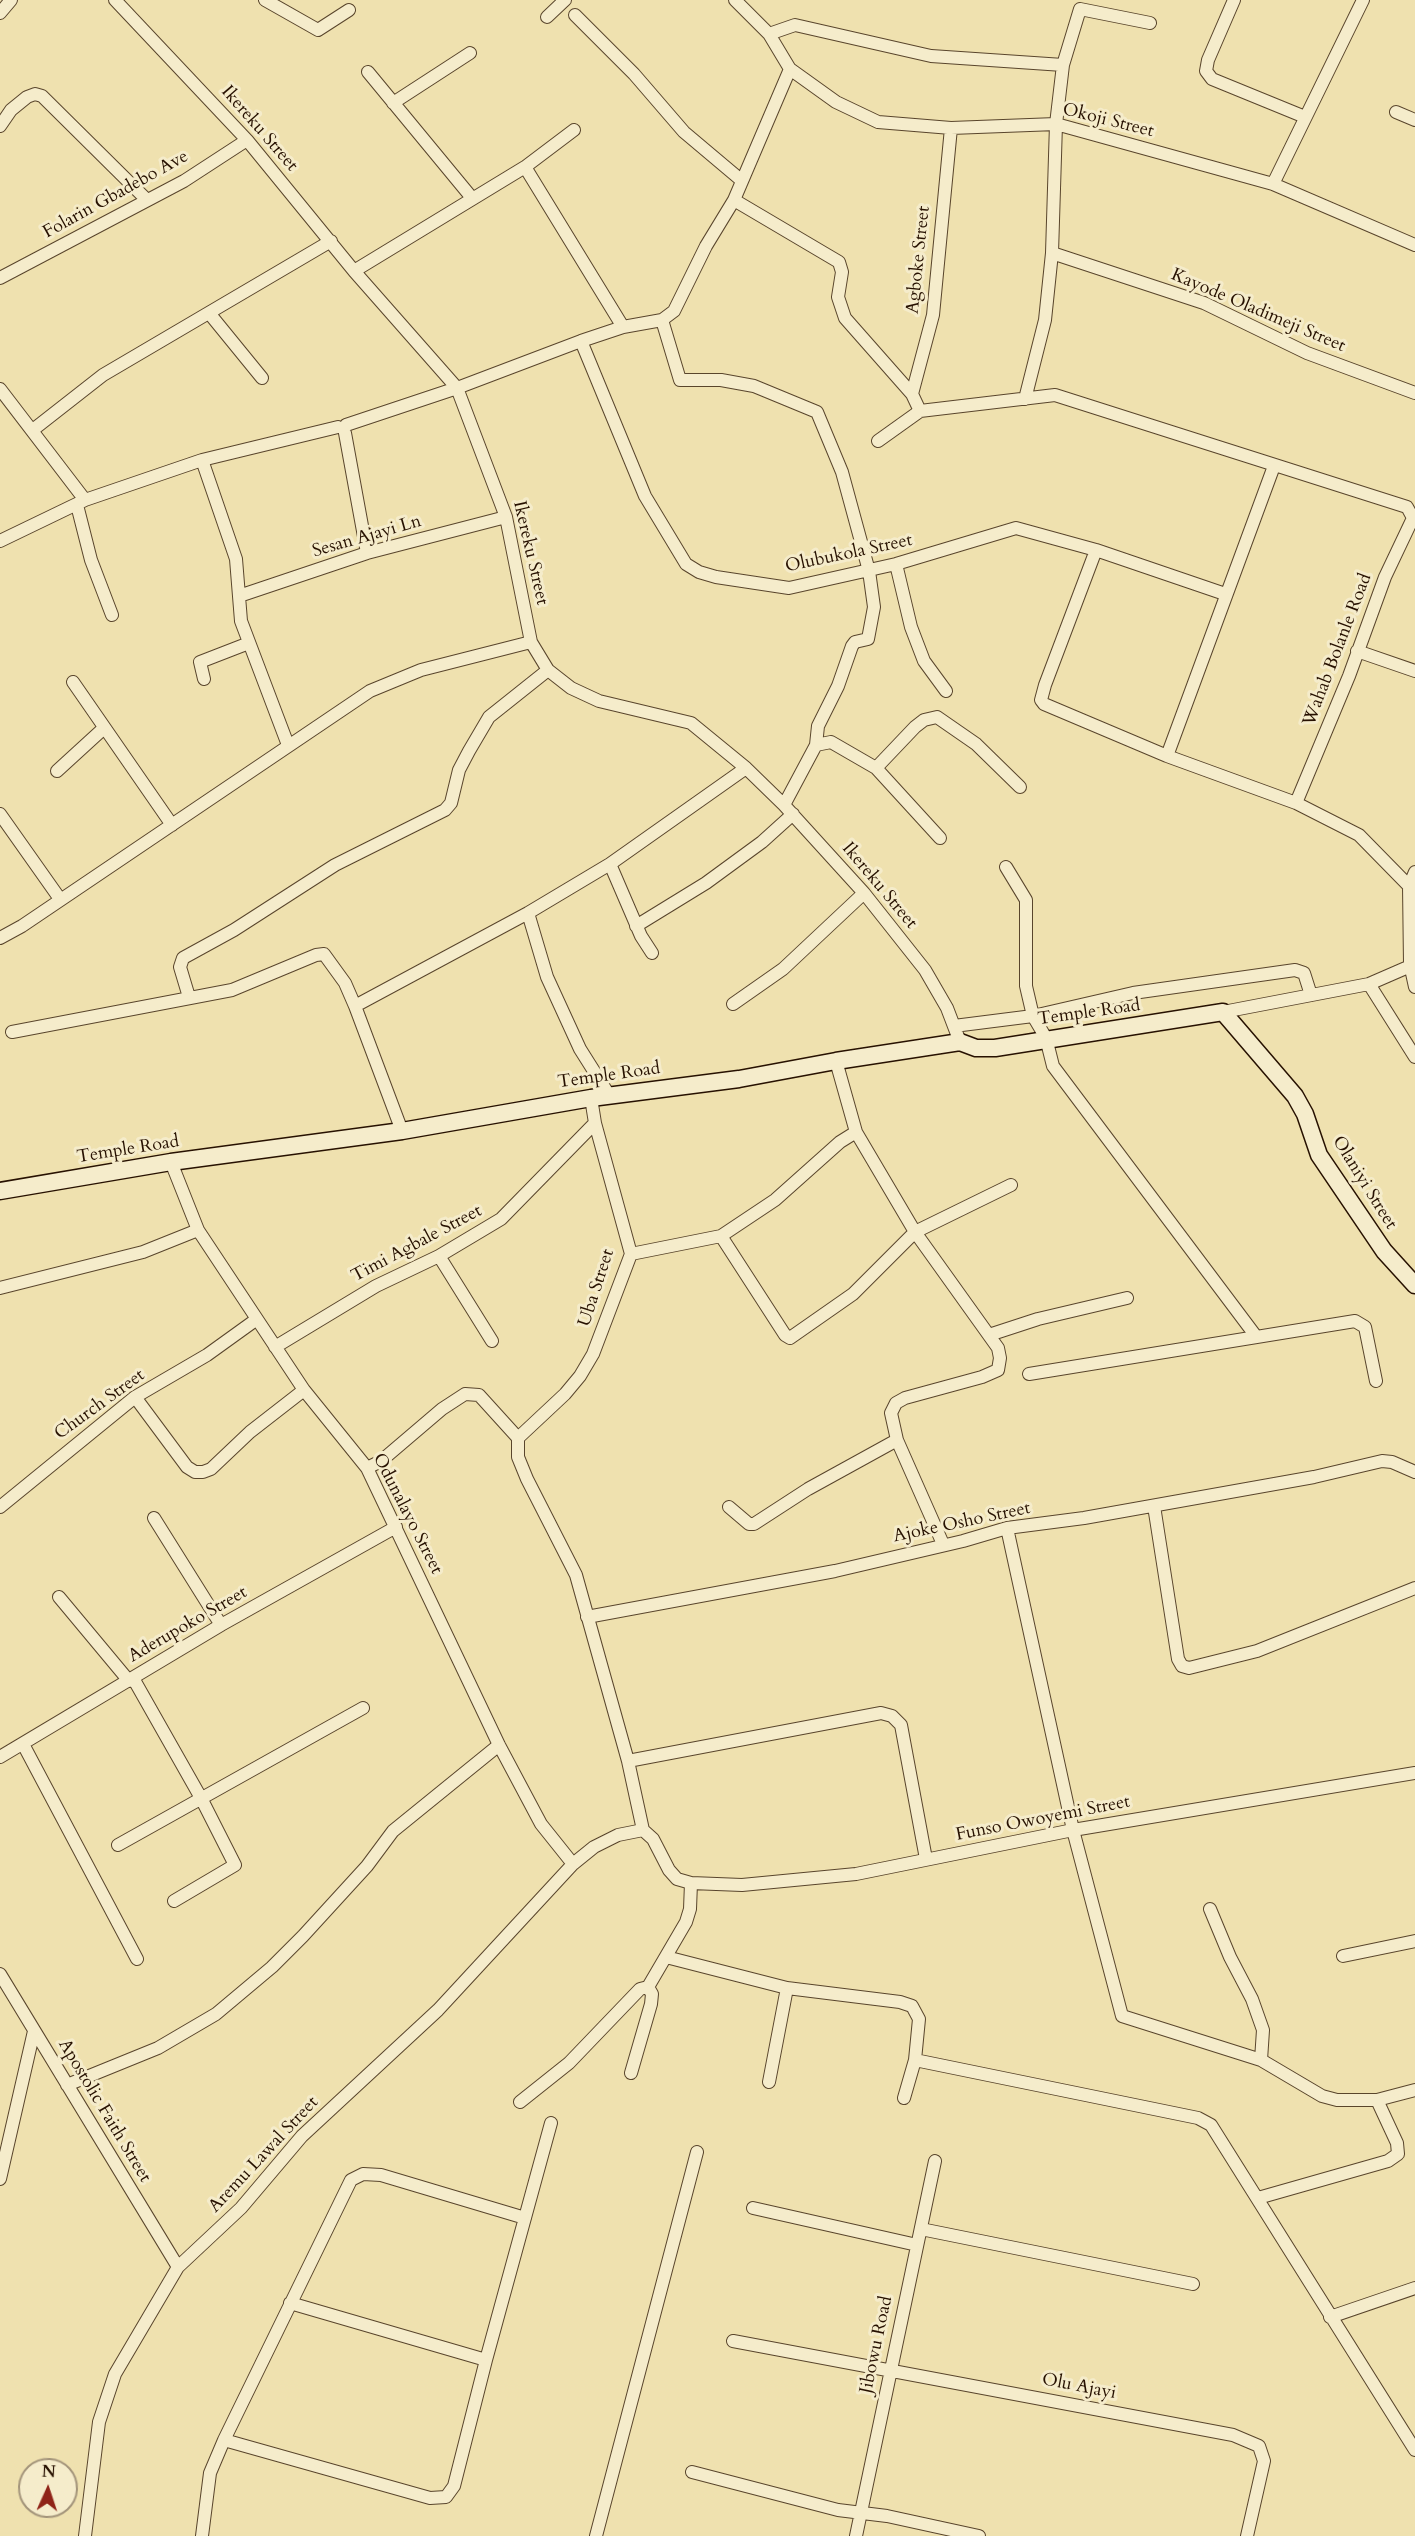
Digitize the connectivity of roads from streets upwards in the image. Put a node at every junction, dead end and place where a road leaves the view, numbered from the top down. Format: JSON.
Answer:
{"nodes":[{"id":1,"x":11,"y":0,"type":"edge"},
{"id":2,"x":115,"y":0,"type":"edge"},
{"id":3,"x":265,"y":0,"type":"edge"},
{"id":4,"x":565,"y":0,"type":"edge"},
{"id":5,"x":735,"y":0,"type":"edge"},
{"id":6,"x":1234,"y":0,"type":"edge"},
{"id":7,"x":1363,"y":0,"type":"edge"},
{"id":8,"x":1080,"y":5,"type":"edge"},
{"id":9,"x":349,"y":10,"type":"dead end"},
{"id":10,"x":0,"y":13,"type":"edge"},
{"id":11,"x":575,"y":15,"type":"dead end"},
{"id":12,"x":547,"y":17,"type":"dead end"},
{"id":13,"x":1150,"y":24,"type":"dead end"},
{"id":14,"x":769,"y":34,"type":"junction"},
{"id":15,"x":470,"y":52,"type":"dead end"},
{"id":16,"x":1064,"y":65,"type":"junction"},
{"id":17,"x":790,"y":69,"type":"junction"},
{"id":18,"x":368,"y":72,"type":"dead end"},
{"id":19,"x":393,"y":103,"type":"junction"},
{"id":20,"x":1396,"y":112,"type":"dead end"},
{"id":21,"x":1305,"y":117,"type":"junction"},
{"id":22,"x":1415,"y":120,"type":"edge"},
{"id":23,"x":1056,"y":124,"type":"junction"},
{"id":24,"x":0,"y":125,"type":"edge"},
{"id":25,"x":951,"y":128,"type":"junction"},
{"id":26,"x":574,"y":130,"type":"dead end"},
{"id":27,"x":247,"y":140,"type":"junction"},
{"id":28,"x":525,"y":167,"type":"junction"},
{"id":29,"x":741,"y":180,"type":"junction"},
{"id":30,"x":1273,"y":184,"type":"junction"},
{"id":31,"x":472,"y":198,"type":"junction"},
{"id":32,"x":147,"y":200,"type":"junction"},
{"id":33,"x":734,"y":200,"type":"junction"},
{"id":34,"x":331,"y":241,"type":"junction"},
{"id":35,"x":1415,"y":245,"type":"edge"},
{"id":36,"x":1052,"y":253,"type":"junction"},
{"id":37,"x":354,"y":271,"type":"junction"},
{"id":38,"x":0,"y":278,"type":"edge"},
{"id":39,"x":209,"y":313,"type":"junction"},
{"id":40,"x":663,"y":320,"type":"junction"},
{"id":41,"x":623,"y":327,"type":"junction"},
{"id":42,"x":581,"y":341,"type":"junction"},
{"id":43,"x":262,"y":378,"type":"dead end"},
{"id":44,"x":458,"y":388,"type":"junction"},
{"id":45,"x":0,"y":389,"type":"edge"},
{"id":46,"x":1415,"y":393,"type":"edge"},
{"id":47,"x":912,"y":394,"type":"junction"},
{"id":48,"x":1025,"y":399,"type":"junction"},
{"id":49,"x":920,"y":411,"type":"junction"},
{"id":50,"x":343,"y":428,"type":"junction"},
{"id":51,"x":34,"y":429,"type":"junction"},
{"id":52,"x":878,"y":441,"type":"dead end"},
{"id":53,"x":202,"y":460,"type":"junction"},
{"id":54,"x":1274,"y":466,"type":"junction"},
{"id":55,"x":81,"y":502,"type":"junction"},
{"id":56,"x":506,"y":517,"type":"junction"},
{"id":57,"x":0,"y":541,"type":"edge"},
{"id":58,"x":1096,"y":550,"type":"junction"},
{"id":59,"x":367,"y":553,"type":"junction"},
{"id":60,"x":881,"y":568,"type":"junction"},
{"id":61,"x":1225,"y":594,"type":"junction"},
{"id":62,"x":238,"y":596,"type":"junction"},
{"id":63,"x":112,"y":615,"type":"dead end"},
{"id":64,"x":531,"y":642,"type":"junction"},
{"id":65,"x":249,"y":643,"type":"junction"},
{"id":66,"x":1357,"y":651,"type":"junction"},
{"id":67,"x":548,"y":670,"type":"junction"},
{"id":68,"x":1415,"y":671,"type":"edge"},
{"id":69,"x":204,"y":679,"type":"dead end"},
{"id":70,"x":73,"y":682,"type":"dead end"},
{"id":71,"x":946,"y":691,"type":"dead end"},
{"id":72,"x":104,"y":728,"type":"junction"},
{"id":73,"x":288,"y":745,"type":"junction"},
{"id":74,"x":816,"y":745,"type":"junction"},
{"id":75,"x":1167,"y":756,"type":"junction"},
{"id":76,"x":746,"y":768,"type":"junction"},
{"id":77,"x":876,"y":768,"type":"junction"},
{"id":78,"x":57,"y":771,"type":"dead end"},
{"id":79,"x":1020,"y":787,"type":"dead end"},
{"id":80,"x":1296,"y":802,"type":"junction"},
{"id":81,"x":788,"y":809,"type":"junction"},
{"id":82,"x":0,"y":814,"type":"edge"},
{"id":83,"x":172,"y":825,"type":"junction"},
{"id":84,"x":940,"y":838,"type":"dead end"},
{"id":85,"x":610,"y":864,"type":"junction"},
{"id":86,"x":1006,"y":867,"type":"dead end"},
{"id":87,"x":1415,"y":872,"type":"edge"},
{"id":88,"x":1409,"y":886,"type":"junction"},
{"id":89,"x":864,"y":893,"type":"junction"},
{"id":90,"x":60,"y":899,"type":"junction"},
{"id":91,"x":528,"y":913,"type":"junction"},
{"id":92,"x":636,"y":926,"type":"junction"},
{"id":93,"x":0,"y":938,"type":"edge"},
{"id":94,"x":652,"y":953,"type":"dead end"},
{"id":95,"x":1409,"y":965,"type":"edge"},
{"id":96,"x":1372,"y":983,"type":"junction"},
{"id":97,"x":1415,"y":987,"type":"edge"},
{"id":98,"x":1311,"y":995,"type":"junction"},
{"id":99,"x":189,"y":997,"type":"junction"},
{"id":100,"x":733,"y":1004,"type":"dead end"},
{"id":101,"x":355,"y":1005,"type":"junction"},
{"id":102,"x":1223,"y":1012,"type":"junction"},
{"id":103,"x":1033,"y":1016,"type":"junction"},
{"id":104,"x":954,"y":1026,"type":"junction"},
{"id":105,"x":12,"y":1032,"type":"dead end"},
{"id":106,"x":1046,"y":1038,"type":"junction"},
{"id":107,"x":960,"y":1042,"type":"junction"},
{"id":108,"x":1415,"y":1057,"type":"edge"},
{"id":109,"x":836,"y":1060,"type":"junction"},
{"id":110,"x":609,"y":1095,"type":"junction"},
{"id":111,"x":591,"y":1098,"type":"junction"},
{"id":112,"x":595,"y":1123,"type":"junction"},
{"id":113,"x":402,"y":1131,"type":"junction"},
{"id":114,"x":856,"y":1132,"type":"junction"},
{"id":115,"x":171,"y":1162,"type":"junction"},
{"id":116,"x":1011,"y":1185,"type":"dead end"},
{"id":117,"x":0,"y":1191,"type":"edge"},
{"id":118,"x":198,"y":1230,"type":"junction"},
{"id":119,"x":915,"y":1232,"type":"junction"},
{"id":120,"x":721,"y":1236,"type":"junction"},
{"id":121,"x":631,"y":1254,"type":"junction"},
{"id":122,"x":439,"y":1256,"type":"junction"},
{"id":123,"x":1415,"y":1286,"type":"edge"},
{"id":124,"x":0,"y":1287,"type":"edge"},
{"id":125,"x":1127,"y":1298,"type":"dead end"},
{"id":126,"x":256,"y":1319,"type":"junction"},
{"id":127,"x":989,"y":1335,"type":"junction"},
{"id":128,"x":1255,"y":1335,"type":"junction"},
{"id":129,"x":492,"y":1341,"type":"dead end"},
{"id":130,"x":275,"y":1347,"type":"junction"},
{"id":131,"x":1029,"y":1374,"type":"dead end"},
{"id":132,"x":1376,"y":1381,"type":"dead end"},
{"id":133,"x":304,"y":1390,"type":"junction"},
{"id":134,"x":135,"y":1397,"type":"junction"},
{"id":135,"x":518,"y":1438,"type":"junction"},
{"id":136,"x":897,"y":1440,"type":"junction"},
{"id":137,"x":367,"y":1468,"type":"junction"},
{"id":138,"x":1415,"y":1472,"type":"edge"},
{"id":139,"x":1154,"y":1506,"type":"junction"},
{"id":140,"x":0,"y":1507,"type":"edge"},
{"id":141,"x":729,"y":1507,"type":"dead end"},
{"id":142,"x":154,"y":1518,"type":"dead end"},
{"id":143,"x":396,"y":1527,"type":"junction"},
{"id":144,"x":1007,"y":1528,"type":"junction"},
{"id":145,"x":943,"y":1544,"type":"junction"},
{"id":146,"x":1415,"y":1588,"type":"edge"},
{"id":147,"x":59,"y":1597,"type":"dead end"},
{"id":148,"x":587,"y":1617,"type":"junction"},
{"id":149,"x":221,"y":1625,"type":"junction"},
{"id":150,"x":131,"y":1679,"type":"junction"},
{"id":151,"x":363,"y":1708,"type":"dead end"},
{"id":152,"x":23,"y":1744,"type":"junction"},
{"id":153,"x":499,"y":1745,"type":"junction"},
{"id":154,"x":0,"y":1757,"type":"edge"},
{"id":155,"x":628,"y":1761,"type":"junction"},
{"id":156,"x":1415,"y":1773,"type":"edge"},
{"id":157,"x":201,"y":1798,"type":"junction"},
{"id":158,"x":643,"y":1830,"type":"junction"},
{"id":159,"x":1073,"y":1830,"type":"junction"},
{"id":160,"x":118,"y":1845,"type":"dead end"},
{"id":161,"x":926,"y":1859,"type":"junction"},
{"id":162,"x":573,"y":1864,"type":"junction"},
{"id":163,"x":691,"y":1883,"type":"junction"},
{"id":164,"x":174,"y":1901,"type":"dead end"},
{"id":165,"x":1210,"y":1909,"type":"dead end"},
{"id":166,"x":1415,"y":1941,"type":"edge"},
{"id":167,"x":1343,"y":1956,"type":"dead end"},
{"id":168,"x":666,"y":1957,"type":"junction"},
{"id":169,"x":136,"y":1959,"type":"dead end"},
{"id":170,"x":0,"y":1974,"type":"edge"},
{"id":171,"x":648,"y":1987,"type":"junction"},
{"id":172,"x":787,"y":1988,"type":"junction"},
{"id":173,"x":34,"y":2031,"type":"junction"},
{"id":174,"x":915,"y":2060,"type":"junction"},
{"id":175,"x":1261,"y":2060,"type":"junction"},
{"id":176,"x":631,"y":2073,"type":"dead end"},
{"id":177,"x":769,"y":2082,"type":"dead end"},
{"id":178,"x":67,"y":2085,"type":"junction"},
{"id":179,"x":1415,"y":2090,"type":"edge"},
{"id":180,"x":904,"y":2098,"type":"dead end"},
{"id":181,"x":1377,"y":2100,"type":"junction"},
{"id":182,"x":520,"y":2102,"type":"dead end"},
{"id":183,"x":551,"y":2123,"type":"dead end"},
{"id":184,"x":697,"y":2152,"type":"dead end"},
{"id":185,"x":935,"y":2161,"type":"dead end"},
{"id":186,"x":0,"y":2179,"type":"edge"},
{"id":187,"x":1258,"y":2198,"type":"junction"},
{"id":188,"x":753,"y":2208,"type":"dead end"},
{"id":189,"x":525,"y":2218,"type":"junction"},
{"id":190,"x":921,"y":2229,"type":"junction"},
{"id":191,"x":917,"y":2245,"type":"junction"},
{"id":192,"x":178,"y":2267,"type":"junction"},
{"id":193,"x":1193,"y":2284,"type":"dead end"},
{"id":194,"x":1415,"y":2288,"type":"edge"},
{"id":195,"x":290,"y":2303,"type":"junction"},
{"id":196,"x":1330,"y":2317,"type":"junction"},
{"id":197,"x":733,"y":2341,"type":"dead end"},
{"id":198,"x":486,"y":2360,"type":"junction"},
{"id":199,"x":890,"y":2370,"type":"junction"},
{"id":200,"x":224,"y":2440,"type":"junction"},
{"id":201,"x":1413,"y":2442,"type":"edge"},
{"id":202,"x":693,"y":2472,"type":"dead end"},
{"id":203,"x":861,"y":2512,"type":"junction"},
{"id":204,"x":85,"y":2536,"type":"edge"},
{"id":205,"x":202,"y":2536,"type":"edge"},
{"id":206,"x":596,"y":2536,"type":"edge"},
{"id":207,"x":856,"y":2536,"type":"edge"},
{"id":208,"x":979,"y":2536,"type":"edge"},
{"id":209,"x":1247,"y":2536,"type":"edge"}],
"edges":[{"from":1,"to":10,"type":"street"},
{"from":2,"to":27,"type":"street","name":"Ikereku Street"},
{"from":3,"to":9,"type":"street"},
{"from":4,"to":12,"type":"street"},
{"from":5,"to":14,"type":"street"},
{"from":6,"to":21,"type":"street"},
{"from":7,"to":21,"type":"street"},
{"from":8,"to":13,"type":"street"},
{"from":8,"to":16,"type":"street"},
{"from":11,"to":29,"type":"street"},
{"from":14,"to":16,"type":"street"},
{"from":14,"to":17,"type":"street"},
{"from":15,"to":19,"type":"street"},
{"from":16,"to":23,"type":"street"},
{"from":17,"to":25,"type":"street","name":"Okoji Street"},
{"from":17,"to":29,"type":"street"},
{"from":18,"to":19,"type":"street"},
{"from":19,"to":31,"type":"street"},
{"from":20,"to":22,"type":"street"},
{"from":21,"to":30,"type":"street"},
{"from":23,"to":25,"type":"street","name":"Okoji Street"},
{"from":23,"to":30,"type":"street","name":"Okoji Street"},
{"from":23,"to":36,"type":"street"},
{"from":24,"to":32,"type":"street"},
{"from":25,"to":47,"type":"street","name":"Agboke Street"},
{"from":26,"to":28,"type":"street"},
{"from":27,"to":32,"type":"street","name":"Folarin Gbadebo Ave"},
{"from":27,"to":34,"type":"street","name":"Ikereku Street"},
{"from":28,"to":31,"type":"street"},
{"from":28,"to":41,"type":"street"},
{"from":29,"to":33,"type":"street"},
{"from":30,"to":35,"type":"street","name":"Okoji Street"},
{"from":31,"to":37,"type":"street"},
{"from":32,"to":38,"type":"street","name":"Folarin Gbadebo Ave"},
{"from":33,"to":40,"type":"street"},
{"from":33,"to":47,"type":"street"},
{"from":34,"to":37,"type":"street","name":"Ikereku Street"},
{"from":34,"to":39,"type":"street"},
{"from":36,"to":46,"type":"street","name":"Kayode Oladimeji Street"},
{"from":36,"to":48,"type":"street"},
{"from":37,"to":44,"type":"street","name":"Ikereku Street"},
{"from":39,"to":43,"type":"street"},
{"from":39,"to":51,"type":"street"},
{"from":40,"to":41,"type":"street"},
{"from":40,"to":60,"type":"street"},
{"from":41,"to":42,"type":"street"},
{"from":42,"to":44,"type":"street"},
{"from":42,"to":60,"type":"street","name":"Olubukola Street"},
{"from":44,"to":50,"type":"street"},
{"from":44,"to":56,"type":"street","name":"Ikereku Street"},
{"from":45,"to":51,"type":"street"},
{"from":47,"to":49,"type":"street"},
{"from":48,"to":49,"type":"street"},
{"from":48,"to":54,"type":"street"},
{"from":49,"to":52,"type":"street"},
{"from":50,"to":53,"type":"street"},
{"from":50,"to":59,"type":"street"},
{"from":51,"to":55,"type":"street"},
{"from":53,"to":55,"type":"street"},
{"from":53,"to":62,"type":"street"},
{"from":54,"to":61,"type":"street"},
{"from":54,"to":66,"type":"street","name":"Wahab Bolanle Road"},
{"from":55,"to":57,"type":"street"},
{"from":55,"to":63,"type":"street"},
{"from":56,"to":59,"type":"street","name":"Sesan Ajayi Ln"},
{"from":56,"to":64,"type":"street","name":"Ikereku Street"},
{"from":58,"to":60,"type":"street","name":"Olubukola Street"},
{"from":58,"to":61,"type":"street"},
{"from":58,"to":75,"type":"street"},
{"from":59,"to":62,"type":"street","name":"Sesan Ajayi Ln"},
{"from":60,"to":71,"type":"street"},
{"from":60,"to":74,"type":"street"},
{"from":61,"to":75,"type":"street"},
{"from":62,"to":65,"type":"street"},
{"from":64,"to":67,"type":"street","name":"Ikereku Street"},
{"from":64,"to":73,"type":"street"},
{"from":65,"to":69,"type":"street"},
{"from":65,"to":73,"type":"street"},
{"from":66,"to":68,"type":"street"},
{"from":66,"to":80,"type":"street","name":"Wahab Bolanle Road"},
{"from":67,"to":76,"type":"street","name":"Ikereku Street"},
{"from":67,"to":99,"type":"street"},
{"from":70,"to":72,"type":"street"},
{"from":72,"to":78,"type":"street"},
{"from":72,"to":83,"type":"street"},
{"from":73,"to":83,"type":"street"},
{"from":74,"to":77,"type":"street"},
{"from":74,"to":81,"type":"street"},
{"from":75,"to":80,"type":"street"},
{"from":76,"to":81,"type":"street","name":"Ikereku Street"},
{"from":76,"to":85,"type":"street"},
{"from":77,"to":79,"type":"street"},
{"from":77,"to":84,"type":"street"},
{"from":80,"to":88,"type":"street"},
{"from":81,"to":89,"type":"street","name":"Ikereku Street"},
{"from":81,"to":92,"type":"street"},
{"from":82,"to":90,"type":"street"},
{"from":83,"to":90,"type":"street"},
{"from":85,"to":91,"type":"street"},
{"from":85,"to":92,"type":"street"},
{"from":86,"to":103,"type":"street"},
{"from":87,"to":88,"type":"street"},
{"from":88,"to":95,"type":"street"},
{"from":89,"to":100,"type":"street"},
{"from":89,"to":104,"type":"street","name":"Ikereku Street"},
{"from":90,"to":93,"type":"street"},
{"from":91,"to":101,"type":"street"},
{"from":91,"to":110,"type":"street"},
{"from":92,"to":94,"type":"street"},
{"from":95,"to":96,"type":"street"},
{"from":95,"to":97,"type":"street"},
{"from":96,"to":98,"type":"street"},
{"from":96,"to":108,"type":"street"},
{"from":98,"to":102,"type":"street"},
{"from":98,"to":103,"type":"street"},
{"from":99,"to":101,"type":"street"},
{"from":99,"to":105,"type":"street"},
{"from":101,"to":113,"type":"street"},
{"from":102,"to":106,"type":"street","name":"Temple Road"},
{"from":102,"to":123,"type":"street","name":"Olaniyi Street"},
{"from":103,"to":104,"type":"street"},
{"from":103,"to":106,"type":"street"},
{"from":104,"to":107,"type":"street","name":"Ikereku Street"},
{"from":106,"to":107,"type":"street","name":"Temple Road"},
{"from":106,"to":128,"type":"street"},
{"from":107,"to":109,"type":"street","name":"Temple Road"},
{"from":109,"to":110,"type":"street","name":"Temple Road"},
{"from":109,"to":114,"type":"street"},
{"from":110,"to":111,"type":"street","name":"Temple Road"},
{"from":111,"to":112,"type":"street"},
{"from":111,"to":113,"type":"street","name":"Temple Road"},
{"from":112,"to":121,"type":"street","name":"Uba Street"},
{"from":112,"to":122,"type":"street","name":"Timi Agbale Street"},
{"from":113,"to":115,"type":"street","name":"Temple Road"},
{"from":114,"to":119,"type":"street"},
{"from":114,"to":120,"type":"street"},
{"from":115,"to":117,"type":"street","name":"Temple Road"},
{"from":115,"to":118,"type":"street","name":"Odunalayo Street"},
{"from":116,"to":119,"type":"street"},
{"from":118,"to":124,"type":"street"},
{"from":118,"to":126,"type":"street","name":"Odunalayo Street"},
{"from":119,"to":120,"type":"street"},
{"from":119,"to":127,"type":"street"},
{"from":120,"to":121,"type":"street"},
{"from":121,"to":135,"type":"street","name":"Uba Street"},
{"from":122,"to":129,"type":"street"},
{"from":122,"to":130,"type":"street","name":"Timi Agbale Street"},
{"from":125,"to":127,"type":"street"},
{"from":126,"to":130,"type":"street","name":"Odunalayo Street"},
{"from":126,"to":134,"type":"street","name":"Church Street"},
{"from":127,"to":136,"type":"street"},
{"from":128,"to":131,"type":"street"},
{"from":128,"to":132,"type":"street"},
{"from":130,"to":133,"type":"street","name":"Odunalayo Street"},
{"from":133,"to":134,"type":"street"},
{"from":133,"to":137,"type":"street","name":"Odunalayo Street"},
{"from":134,"to":140,"type":"street","name":"Church Street"},
{"from":135,"to":137,"type":"street"},
{"from":135,"to":148,"type":"street"},
{"from":136,"to":141,"type":"street"},
{"from":136,"to":145,"type":"street"},
{"from":137,"to":143,"type":"street","name":"Odunalayo Street"},
{"from":138,"to":139,"type":"street","name":"Ajoke Osho Street"},
{"from":139,"to":144,"type":"street","name":"Ajoke Osho Street"},
{"from":139,"to":146,"type":"street"},
{"from":142,"to":149,"type":"street"},
{"from":143,"to":149,"type":"street","name":"Aderupoko Street"},
{"from":143,"to":153,"type":"street","name":"Odunalayo Street"},
{"from":144,"to":145,"type":"street","name":"Ajoke Osho Street"},
{"from":144,"to":159,"type":"street"},
{"from":145,"to":148,"type":"street","name":"Ajoke Osho Street"},
{"from":147,"to":150,"type":"street"},
{"from":148,"to":155,"type":"street"},
{"from":149,"to":150,"type":"street","name":"Aderupoko Street"},
{"from":150,"to":152,"type":"street","name":"Aderupoko Street"},
{"from":150,"to":157,"type":"street"},
{"from":151,"to":157,"type":"street"},
{"from":152,"to":154,"type":"street","name":"Aderupoko Street"},
{"from":152,"to":169,"type":"street"},
{"from":153,"to":162,"type":"street","name":"Odunalayo Street"},
{"from":153,"to":178,"type":"street"},
{"from":155,"to":158,"type":"street"},
{"from":155,"to":161,"type":"street"},
{"from":156,"to":159,"type":"street","name":"Funso Owoyemi Street"},
{"from":157,"to":160,"type":"street"},
{"from":157,"to":164,"type":"street"},
{"from":158,"to":162,"type":"street","name":"Aremu Lawal Street"},
{"from":158,"to":163,"type":"street","name":"Funso Owoyemi Street"},
{"from":159,"to":161,"type":"street","name":"Funso Owoyemi Street"},
{"from":159,"to":175,"type":"street"},
{"from":161,"to":163,"type":"street","name":"Funso Owoyemi Street"},
{"from":162,"to":192,"type":"street","name":"Aremu Lawal Street"},
{"from":163,"to":168,"type":"street"},
{"from":165,"to":175,"type":"street"},
{"from":166,"to":167,"type":"street"},
{"from":168,"to":171,"type":"street"},
{"from":168,"to":172,"type":"street"},
{"from":170,"to":173,"type":"street","name":"Apostolic Faith Street"},
{"from":171,"to":176,"type":"street"},
{"from":171,"to":182,"type":"street"},
{"from":172,"to":174,"type":"street"},
{"from":172,"to":177,"type":"street"},
{"from":173,"to":178,"type":"street","name":"Apostolic Faith Street"},
{"from":173,"to":186,"type":"street"},
{"from":174,"to":180,"type":"street"},
{"from":174,"to":187,"type":"street"},
{"from":175,"to":181,"type":"street"},
{"from":178,"to":192,"type":"street","name":"Apostolic Faith Street"},
{"from":179,"to":181,"type":"street"},
{"from":181,"to":187,"type":"street"},
{"from":183,"to":189,"type":"street"},
{"from":184,"to":206,"type":"street"},
{"from":185,"to":190,"type":"street","name":"Jibowu Road"},
{"from":187,"to":196,"type":"street"},
{"from":188,"to":191,"type":"street"},
{"from":189,"to":195,"type":"street"},
{"from":189,"to":198,"type":"street"},
{"from":190,"to":191,"type":"street","name":"Jibowu Road"},
{"from":190,"to":193,"type":"street"},
{"from":191,"to":199,"type":"street","name":"Jibowu Road"},
{"from":192,"to":204,"type":"street","name":"Aremu Lawal Street"},
{"from":194,"to":196,"type":"street"},
{"from":195,"to":198,"type":"street"},
{"from":195,"to":200,"type":"street"},
{"from":196,"to":201,"type":"street"},
{"from":197,"to":199,"type":"street","name":"Olu Ajayi"},
{"from":198,"to":200,"type":"street"},
{"from":199,"to":203,"type":"street","name":"Jibowu Road"},
{"from":199,"to":209,"type":"street","name":"Olu Ajayi"},
{"from":200,"to":205,"type":"street"},
{"from":202,"to":203,"type":"street"},
{"from":203,"to":207,"type":"street","name":"Jibowu Road"},
{"from":203,"to":208,"type":"street"}]}
